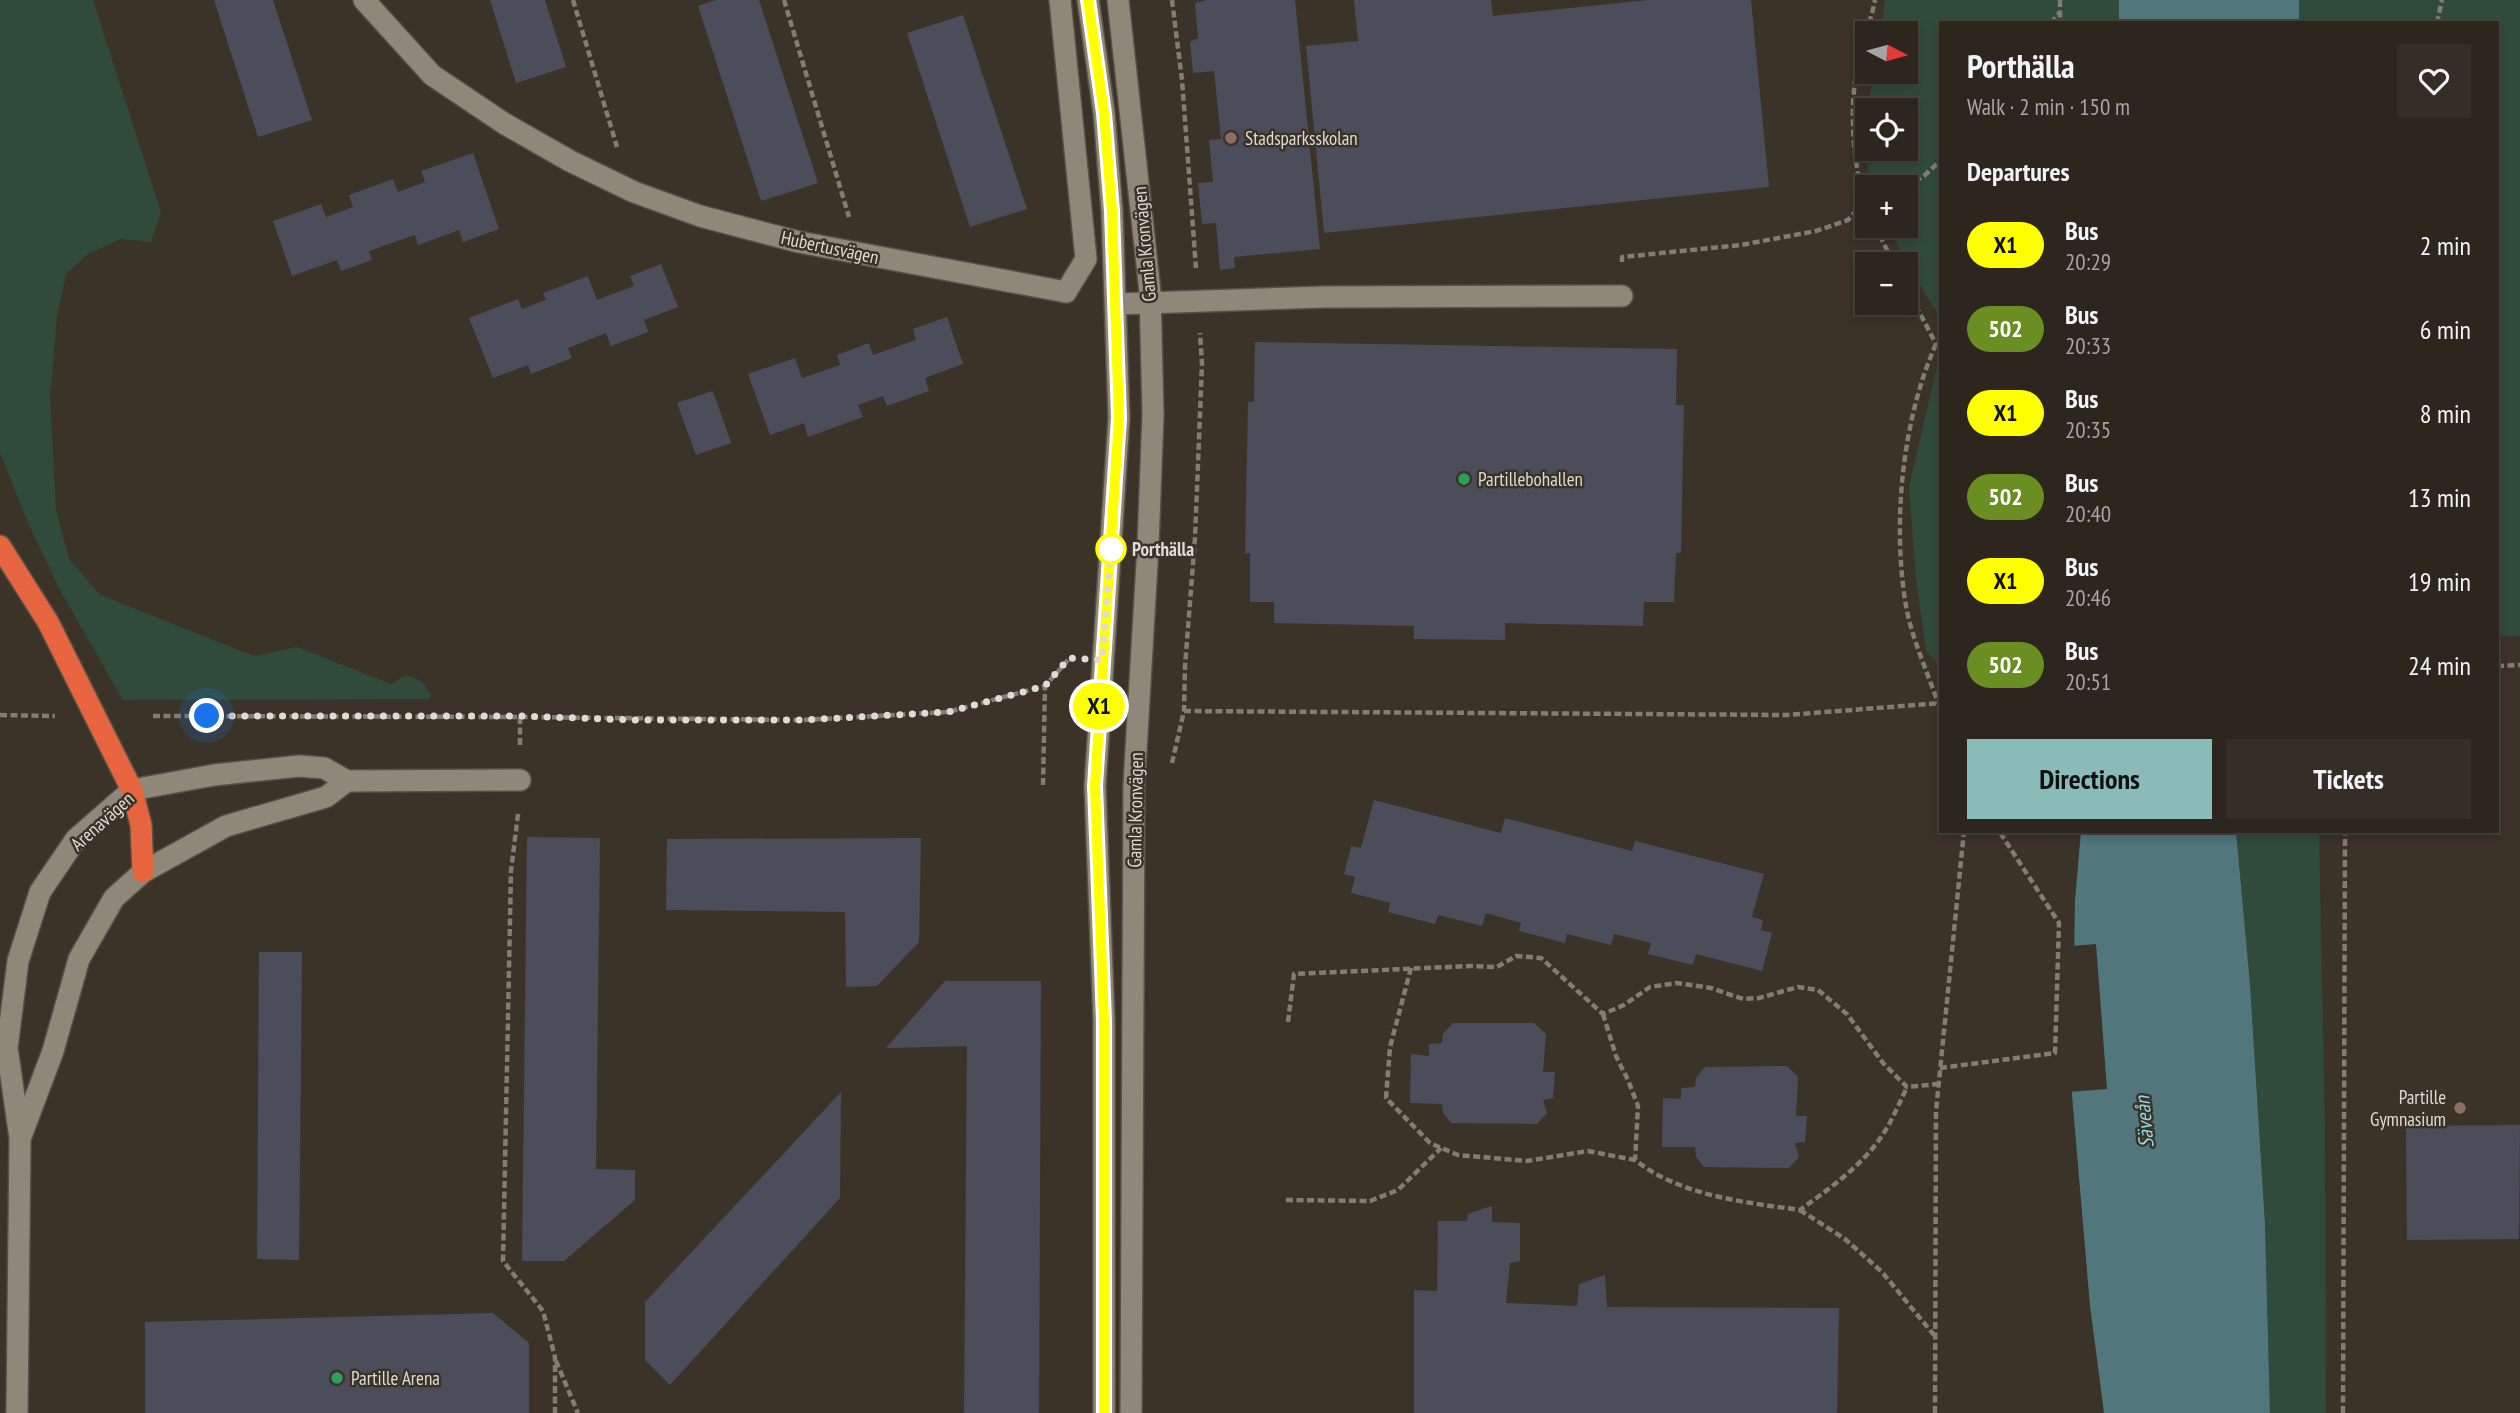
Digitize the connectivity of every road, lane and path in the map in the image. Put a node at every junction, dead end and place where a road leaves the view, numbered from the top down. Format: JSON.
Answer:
{"nodes":[{"id":1,"x":364,"y":0,"type":"edge"},
{"id":2,"x":572,"y":0,"type":"edge"},
{"id":3,"x":784,"y":0,"type":"edge"},
{"id":4,"x":1060,"y":0,"type":"edge"},
{"id":5,"x":1088,"y":0,"type":"edge"},
{"id":6,"x":1118,"y":0,"type":"edge"},
{"id":7,"x":1171,"y":0,"type":"edge"},
{"id":8,"x":1875,"y":0,"type":"edge"},
{"id":9,"x":2060,"y":0,"type":"edge"},
{"id":10,"x":2442,"y":0,"type":"edge"},
{"id":11,"x":2060,"y":11,"type":"junction"},
{"id":12,"x":2052,"y":21,"type":"edge"},
{"id":13,"x":2060,"y":21,"type":"edge"},
{"id":14,"x":2437,"y":21,"type":"edge"},
{"id":15,"x":1939,"y":162,"type":"edge"},
{"id":16,"x":1857,"y":175,"type":"edge"},
{"id":17,"x":1918,"y":179,"type":"edge"},
{"id":18,"x":610,"y":181,"type":"junction"},
{"id":19,"x":1855,"y":212,"type":"edge"},
{"id":20,"x":859,"y":253,"type":"junction"},
{"id":21,"x":1622,"y":296,"type":"joint"},
{"id":22,"x":1198,"y":302,"type":"junction"},
{"id":23,"x":1116,"y":304,"type":"junction"},
{"id":24,"x":1150,"y":304,"type":"junction"},
{"id":25,"x":1918,"y":310,"type":"edge"},
{"id":26,"x":1936,"y":344,"type":"junction"},
{"id":27,"x":1939,"y":347,"type":"edge"},
{"id":28,"x":0,"y":546,"type":"edge"},
{"id":29,"x":1102,"y":660,"type":"junction"},
{"id":30,"x":2520,"y":665,"type":"edge"},
{"id":31,"x":2499,"y":666,"type":"edge"},
{"id":32,"x":1045,"y":686,"type":"junction"},
{"id":33,"x":1939,"y":703,"type":"edge"},
{"id":34,"x":0,"y":715,"type":"edge"},
{"id":35,"x":55,"y":716,"type":"dead end"},
{"id":36,"x":153,"y":716,"type":"dead end"},
{"id":37,"x":347,"y":780,"type":"junction"},
{"id":38,"x":520,"y":780,"type":"dead end"},
{"id":39,"x":1043,"y":785,"type":"dead end"},
{"id":40,"x":132,"y":790,"type":"junction"},
{"id":41,"x":518,"y":813,"type":"dead end"},
{"id":42,"x":1964,"y":833,"type":"edge"},
{"id":43,"x":2000,"y":833,"type":"edge"},
{"id":44,"x":2345,"y":833,"type":"edge"},
{"id":45,"x":143,"y":872,"type":"junction"},
{"id":46,"x":1411,"y":968,"type":"junction"},
{"id":47,"x":1603,"y":1014,"type":"junction"},
{"id":48,"x":1288,"y":1022,"type":"dead end"},
{"id":49,"x":1940,"y":1068,"type":"junction"},
{"id":50,"x":1938,"y":1084,"type":"junction"},
{"id":51,"x":1907,"y":1087,"type":"junction"},
{"id":52,"x":20,"y":1138,"type":"junction"},
{"id":53,"x":1441,"y":1148,"type":"junction"},
{"id":54,"x":1635,"y":1160,"type":"junction"},
{"id":55,"x":1286,"y":1200,"type":"dead end"},
{"id":56,"x":1800,"y":1210,"type":"junction"},
{"id":57,"x":1935,"y":1336,"type":"junction"},
{"id":58,"x":555,"y":1357,"type":"junction"},
{"id":59,"x":17,"y":1413,"type":"edge"},
{"id":60,"x":555,"y":1413,"type":"edge"},
{"id":61,"x":578,"y":1413,"type":"edge"},
{"id":62,"x":1104,"y":1413,"type":"edge"},
{"id":63,"x":1131,"y":1413,"type":"edge"},
{"id":64,"x":1935,"y":1413,"type":"edge"},
{"id":65,"x":2343,"y":1413,"type":"edge"}],
"edges":[{"from":1,"to":18,"type":"street","name":"Hubertusvägen"},
{"from":2,"to":18,"type":"path"},
{"from":3,"to":20,"type":"path"},
{"from":4,"to":20,"type":"street","name":"Hubertusvägen"},
{"from":5,"to":23,"type":"street","name":"Gamla Kronvägen"},
{"from":6,"to":24,"type":"street","name":"Gamla Kronvägen"},
{"from":7,"to":22,"type":"path"},
{"from":8,"to":16,"type":"path"},
{"from":9,"to":11,"type":"path"},
{"from":10,"to":14,"type":"path"},
{"from":11,"to":12,"type":"path"},
{"from":11,"to":13,"type":"path"},
{"from":15,"to":17,"type":"path"},
{"from":18,"to":20,"type":"street","name":"Hubertusvägen"},
{"from":19,"to":21,"type":"path"},
{"from":21,"to":22,"type":"street"},
{"from":22,"to":24,"type":"street"},
{"from":22,"to":33,"type":"path"},
{"from":23,"to":24,"type":"street"},
{"from":23,"to":29,"type":"street","name":"Gamla Kronvägen"},
{"from":24,"to":63,"type":"street","name":"Gamla Kronvägen"},
{"from":25,"to":26,"type":"path"},
{"from":26,"to":27,"type":"path"},
{"from":26,"to":33,"type":"path"},
{"from":28,"to":40,"type":"highway"},
{"from":29,"to":32,"type":"path"},
{"from":29,"to":62,"type":"street","name":"Gamla Kronvägen"},
{"from":30,"to":31,"type":"path"},
{"from":32,"to":36,"type":"path"},
{"from":32,"to":39,"type":"path"},
{"from":34,"to":35,"type":"path"},
{"from":37,"to":38,"type":"street","name":"Arenavägen"},
{"from":37,"to":40,"type":"street","name":"Arenavägen"},
{"from":37,"to":45,"type":"street","name":"Arenavägen"},
{"from":40,"to":45,"type":"highway"},
{"from":40,"to":52,"type":"street","name":"Arenavägen"},
{"from":41,"to":58,"type":"path"},
{"from":42,"to":49,"type":"path"},
{"from":43,"to":49,"type":"path"},
{"from":44,"to":65,"type":"path"},
{"from":45,"to":52,"type":"street","name":"Arenavägen"},
{"from":46,"to":47,"type":"path"},
{"from":46,"to":48,"type":"path"},
{"from":46,"to":53,"type":"path"},
{"from":47,"to":51,"type":"path"},
{"from":47,"to":54,"type":"path"},
{"from":49,"to":50,"type":"path"},
{"from":50,"to":51,"type":"path"},
{"from":50,"to":57,"type":"path"},
{"from":51,"to":56,"type":"path"},
{"from":52,"to":59,"type":"street","name":"Arenavägen"},
{"from":53,"to":54,"type":"path"},
{"from":53,"to":55,"type":"path"},
{"from":54,"to":56,"type":"path"},
{"from":56,"to":57,"type":"path"},
{"from":57,"to":64,"type":"path"},
{"from":58,"to":60,"type":"path"},
{"from":58,"to":61,"type":"path"}]}
